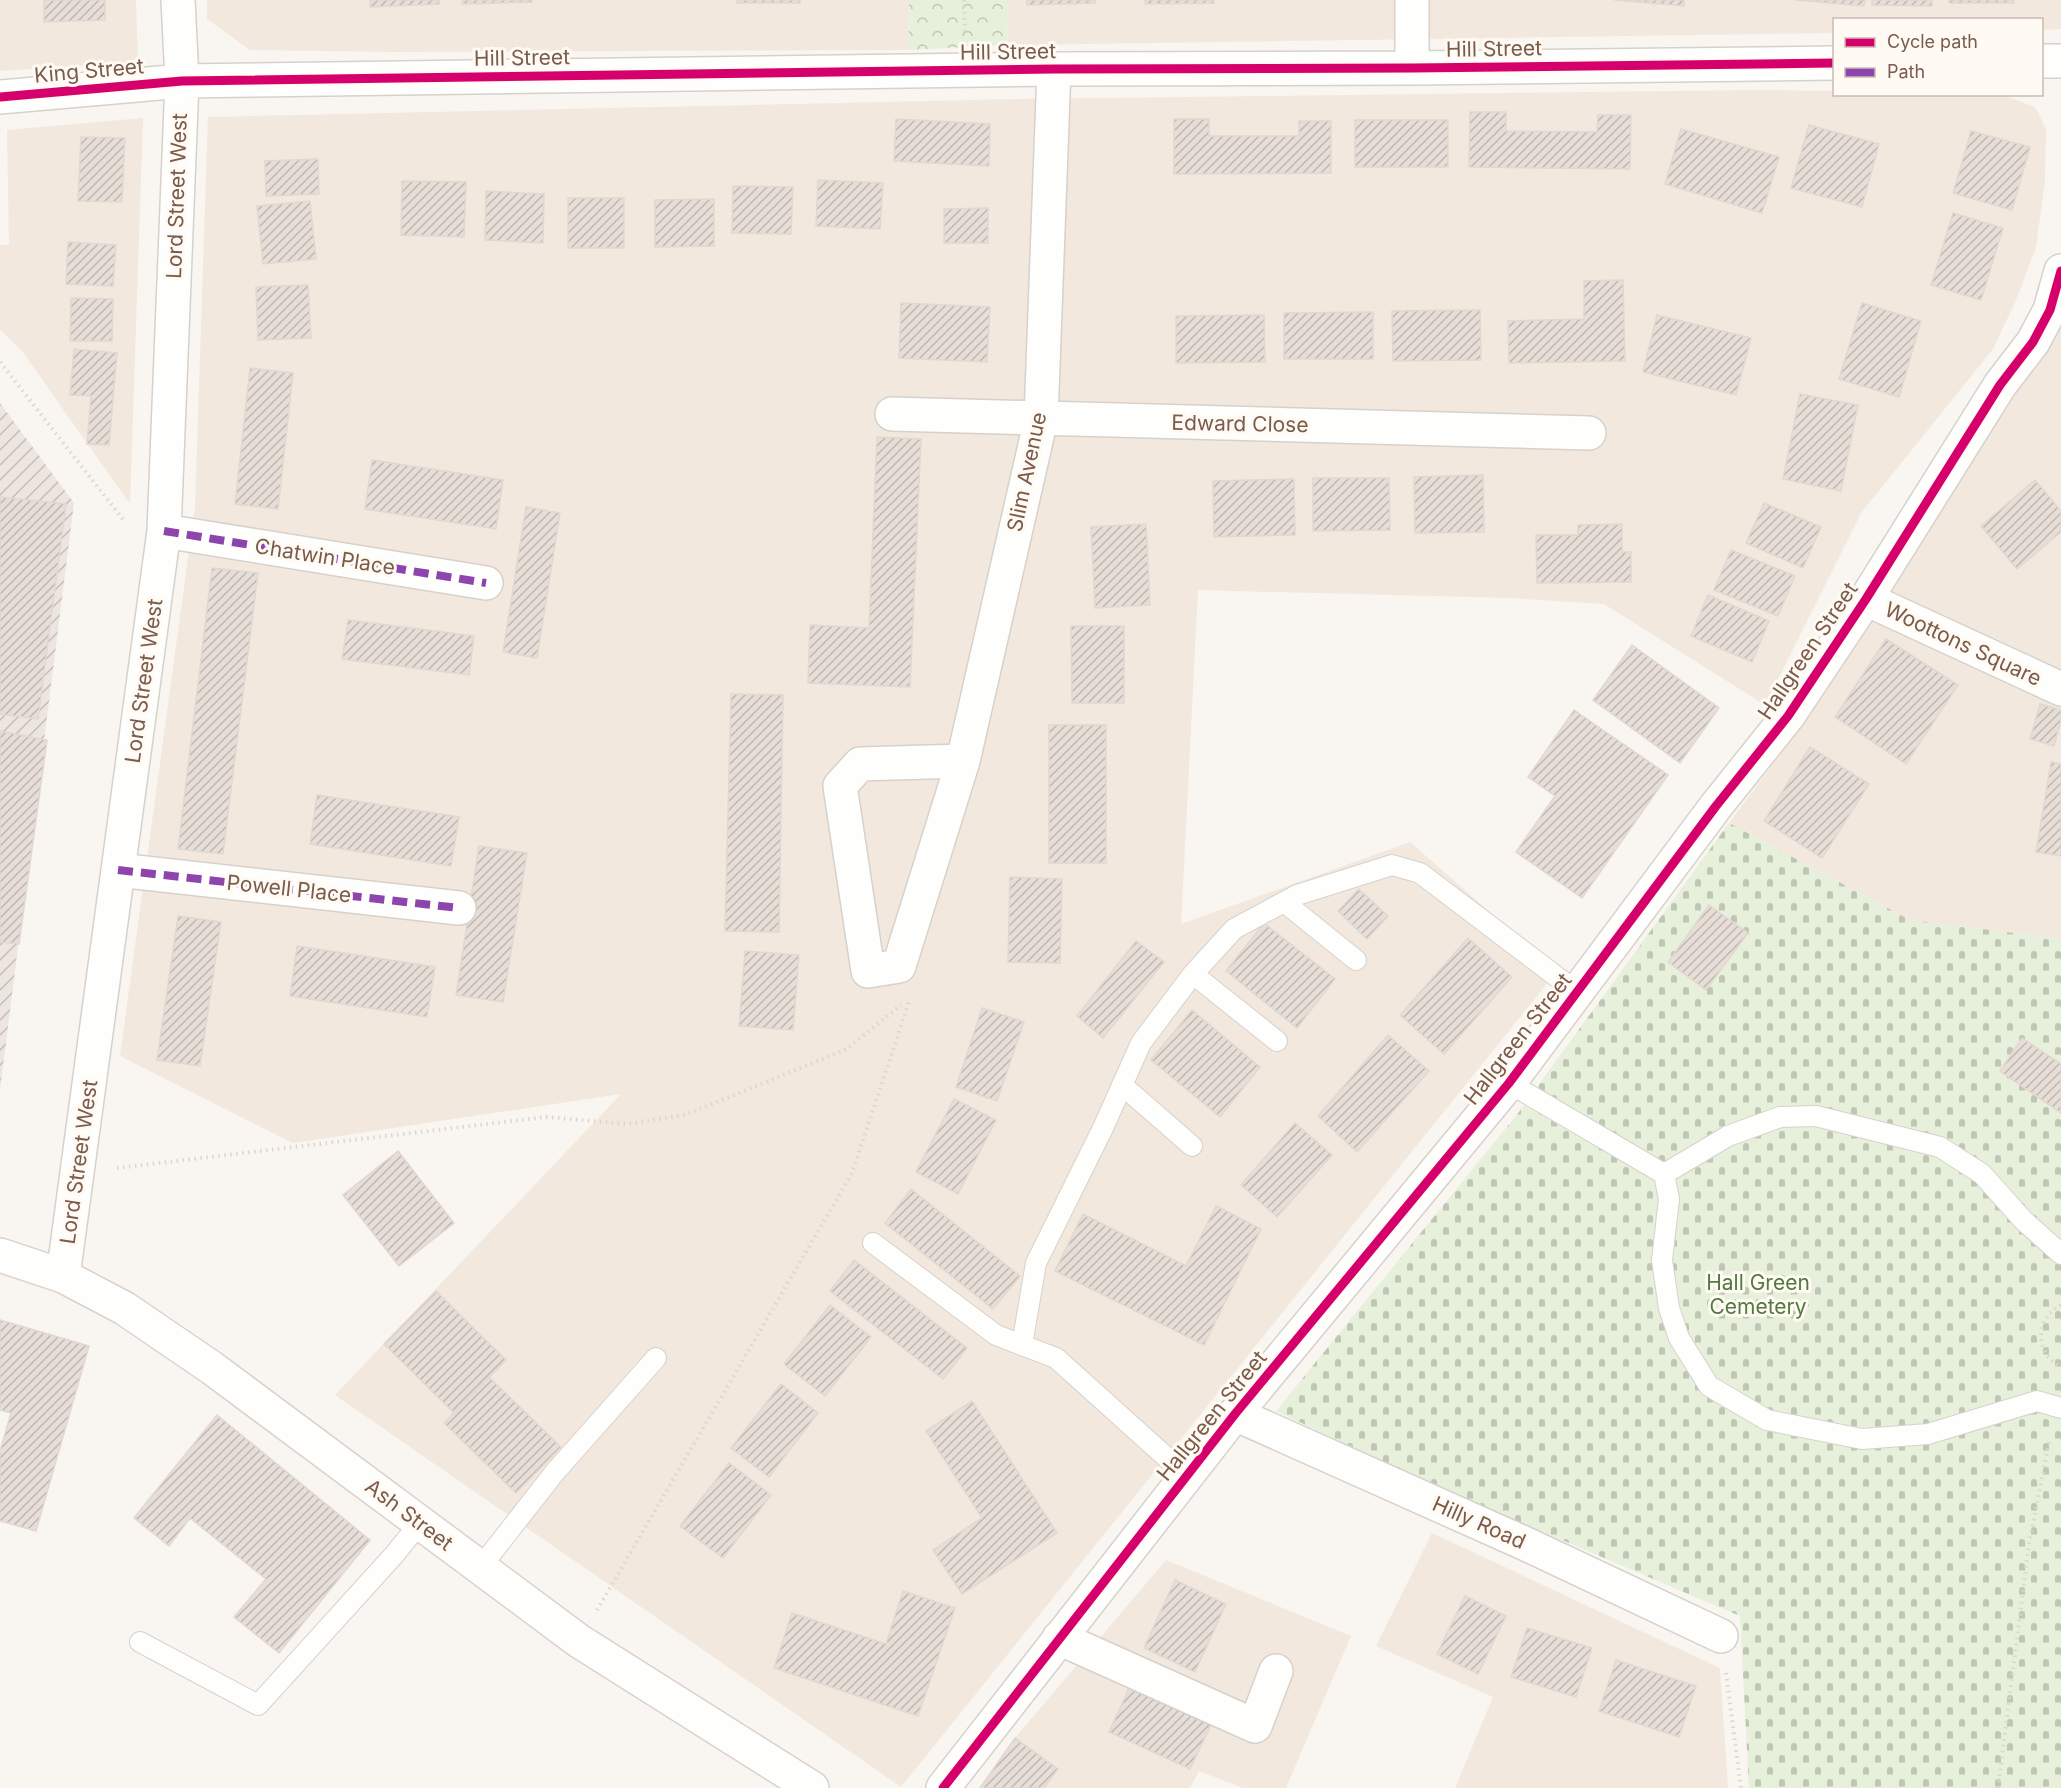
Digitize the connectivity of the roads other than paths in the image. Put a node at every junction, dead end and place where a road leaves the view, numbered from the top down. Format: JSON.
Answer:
{"nodes":[{"id":1,"x":178,"y":0,"type":"edge"},
{"id":2,"x":1412,"y":0,"type":"edge"},
{"id":3,"x":2043,"y":61,"type":"edge"},
{"id":4,"x":2061,"y":61,"type":"edge"},
{"id":5,"x":1833,"y":63,"type":"edge"},
{"id":6,"x":1412,"y":68,"type":"junction"},
{"id":7,"x":1054,"y":69,"type":"junction"},
{"id":8,"x":182,"y":81,"type":"junction"},
{"id":9,"x":0,"y":97,"type":"edge"},
{"id":10,"x":2061,"y":272,"type":"edge"},
{"id":11,"x":892,"y":414,"type":"dead end"},
{"id":12,"x":1041,"y":419,"type":"junction"},
{"id":13,"x":1589,"y":433,"type":"dead end"},
{"id":14,"x":164,"y":531,"type":"junction"},
{"id":15,"x":486,"y":583,"type":"dead end"},
{"id":16,"x":1866,"y":599,"type":"junction"},
{"id":17,"x":2061,"y":689,"type":"edge"},
{"id":18,"x":963,"y":761,"type":"junction"},
{"id":19,"x":118,"y":870,"type":"junction"},
{"id":20,"x":1284,"y":902,"type":"junction"},
{"id":21,"x":459,"y":908,"type":"dead end"},
{"id":22,"x":1356,"y":960,"type":"dead end"},
{"id":23,"x":1193,"y":975,"type":"junction"},
{"id":24,"x":1577,"y":992,"type":"junction"},
{"id":25,"x":1277,"y":1041,"type":"dead end"},
{"id":26,"x":1509,"y":1083,"type":"junction"},
{"id":27,"x":1122,"y":1085,"type":"junction"},
{"id":28,"x":1192,"y":1146,"type":"dead end"},
{"id":29,"x":1664,"y":1174,"type":"junction"},
{"id":30,"x":873,"y":1243,"type":"dead end"},
{"id":31,"x":2061,"y":1254,"type":"edge"},
{"id":32,"x":0,"y":1255,"type":"edge"},
{"id":33,"x":63,"y":1276,"type":"junction"},
{"id":34,"x":1022,"y":1345,"type":"junction"},
{"id":35,"x":656,"y":1358,"type":"dead end"},
{"id":36,"x":2059,"y":1408,"type":"edge"},
{"id":37,"x":1234,"y":1414,"type":"junction"},
{"id":38,"x":1186,"y":1476,"type":"junction"},
{"id":39,"x":420,"y":1523,"type":"junction"},
{"id":40,"x":480,"y":1568,"type":"junction"},
{"id":41,"x":1721,"y":1636,"type":"road end"},
{"id":42,"x":1059,"y":1638,"type":"junction"},
{"id":43,"x":140,"y":1642,"type":"dead end"},
{"id":44,"x":1276,"y":1671,"type":"dead end"},
{"id":45,"x":812,"y":1788,"type":"edge"},
{"id":46,"x":943,"y":1788,"type":"edge"}],
"edges":[{"from":1,"to":8,"type":"street","name":"Lord Street West"},
{"from":2,"to":6,"type":"street"},
{"from":3,"to":4,"type":"street"},
{"from":5,"to":6,"type":"street","name":"Hill Street"},
{"from":6,"to":7,"type":"street","name":"Hill Street"},
{"from":7,"to":8,"type":"street","name":"Hill Street"},
{"from":7,"to":12,"type":"street","name":"Slim Avenue"},
{"from":8,"to":9,"type":"street","name":"King Street"},
{"from":8,"to":14,"type":"street","name":"Lord Street West"},
{"from":10,"to":16,"type":"street","name":"Hallgreen Street"},
{"from":11,"to":12,"type":"street","name":"Edward Close"},
{"from":12,"to":13,"type":"street","name":"Edward Close"},
{"from":12,"to":18,"type":"street","name":"Slim Avenue"},
{"from":14,"to":15,"type":"street","name":"Chatwin Place"},
{"from":14,"to":19,"type":"street","name":"Lord Street West"},
{"from":16,"to":17,"type":"street","name":"Woottons Square"},
{"from":16,"to":24,"type":"street","name":"Hallgreen Street"},
{"from":18,"to":18,"type":"street","name":"Slim Avenue"},
{"from":19,"to":21,"type":"street","name":"Powell Place"},
{"from":19,"to":33,"type":"street","name":"Lord Street West"},
{"from":20,"to":22,"type":"lane"},
{"from":20,"to":23,"type":"lane"},
{"from":20,"to":24,"type":"lane"},
{"from":23,"to":25,"type":"lane"},
{"from":23,"to":27,"type":"lane"},
{"from":24,"to":26,"type":"street","name":"Hallgreen Street"},
{"from":26,"to":29,"type":"lane"},
{"from":26,"to":37,"type":"street","name":"Hallgreen Street"},
{"from":27,"to":28,"type":"lane"},
{"from":27,"to":34,"type":"lane"},
{"from":29,"to":31,"type":"lane"},
{"from":29,"to":36,"type":"lane"},
{"from":30,"to":34,"type":"lane"},
{"from":32,"to":33,"type":"street","name":"Ash Street"},
{"from":33,"to":39,"type":"street","name":"Ash Street"},
{"from":34,"to":38,"type":"lane"},
{"from":35,"to":40,"type":"lane"},
{"from":37,"to":38,"type":"street","name":"Hallgreen Street"},
{"from":37,"to":41,"type":"street","name":"Hilly Road"},
{"from":38,"to":42,"type":"street","name":"Hallgreen Street"},
{"from":39,"to":40,"type":"street","name":"Ash Street"},
{"from":39,"to":43,"type":"lane"},
{"from":40,"to":45,"type":"street","name":"Ash Street"},
{"from":42,"to":44,"type":"street"},
{"from":42,"to":46,"type":"street","name":"Hallgreen Street"}]}
